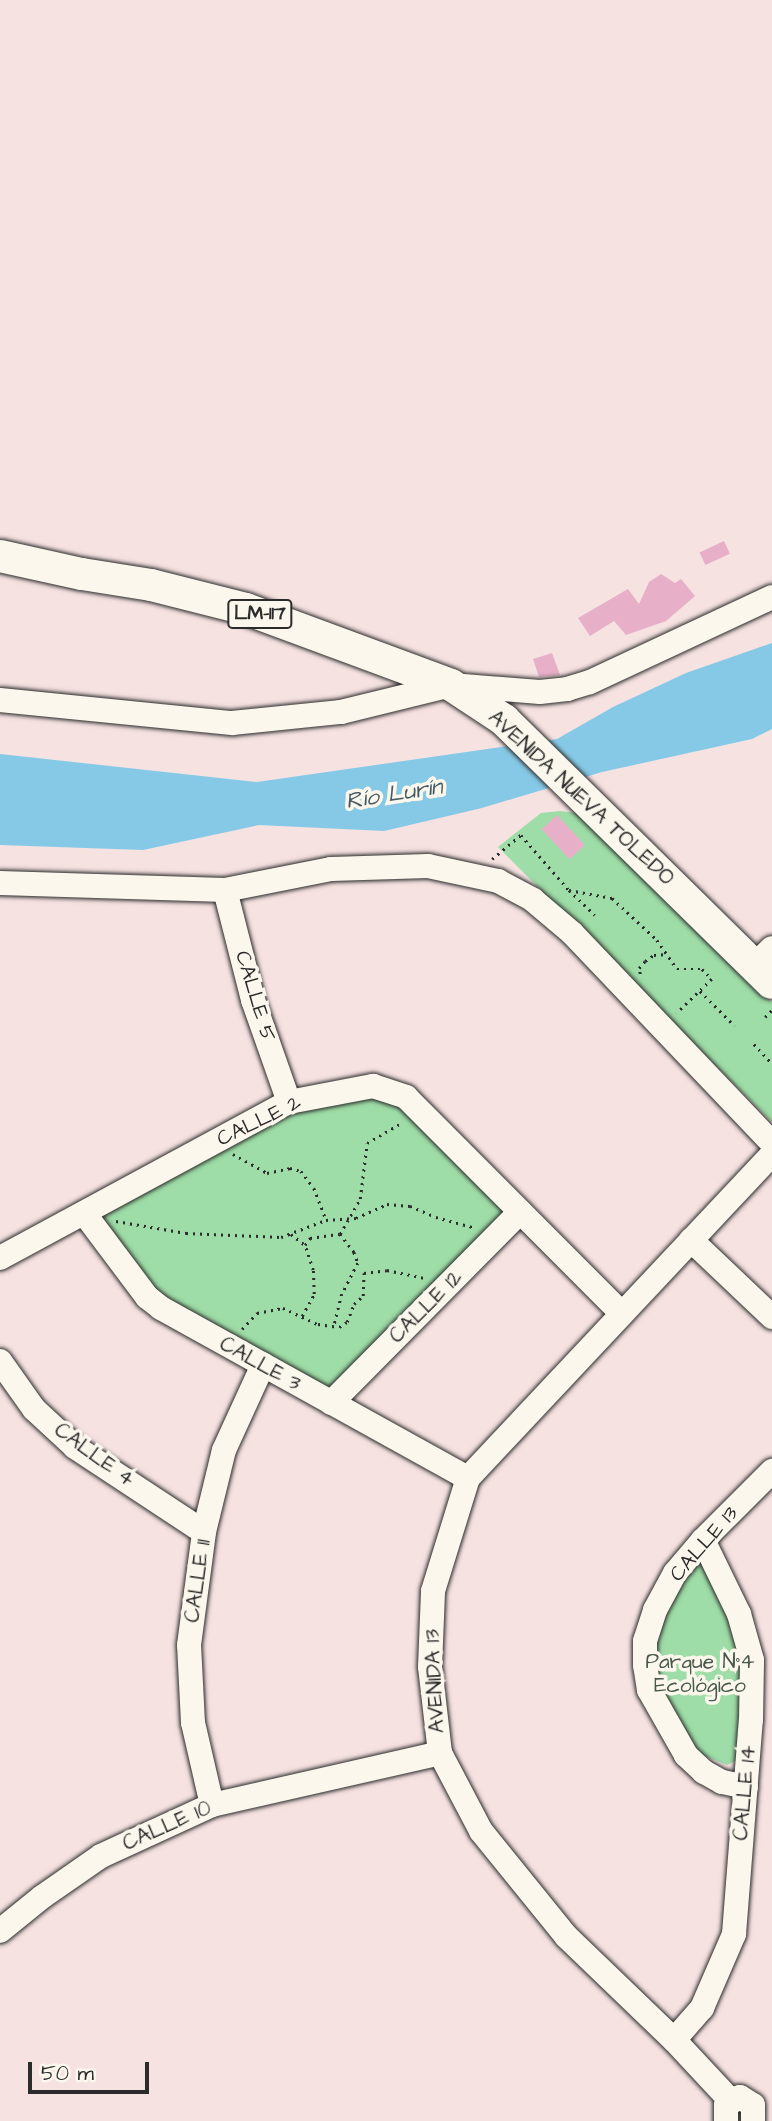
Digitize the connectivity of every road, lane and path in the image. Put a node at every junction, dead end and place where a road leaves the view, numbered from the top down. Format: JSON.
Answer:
{"nodes":[{"id":1,"x":0,"y":555,"type":"edge"},
{"id":2,"x":772,"y":597,"type":"edge"},
{"id":3,"x":451,"y":685,"type":"junction"},
{"id":4,"x":0,"y":700,"type":"edge"},
{"id":5,"x":474,"y":874,"type":"junction"},
{"id":6,"x":0,"y":883,"type":"edge"},
{"id":7,"x":225,"y":890,"type":"junction"},
{"id":8,"x":569,"y":890,"type":"junction"},
{"id":9,"x":595,"y":915,"type":"dead end"},
{"id":10,"x":667,"y":954,"type":"junction"},
{"id":11,"x":766,"y":966,"type":"edge"},
{"id":12,"x":643,"y":983,"type":"dead end"},
{"id":13,"x":700,"y":991,"type":"junction"},
{"id":14,"x":667,"y":1008,"type":"dead end"},
{"id":15,"x":772,"y":1010,"type":"edge"},
{"id":16,"x":765,"y":1017,"type":"dead end"},
{"id":17,"x":735,"y":1026,"type":"dead end"},
{"id":18,"x":754,"y":1044,"type":"dead end"},
{"id":19,"x":772,"y":1063,"type":"edge"},
{"id":20,"x":289,"y":1102,"type":"junction"},
{"id":21,"x":421,"y":1112,"type":"junction"},
{"id":22,"x":772,"y":1143,"type":"edge"},
{"id":23,"x":225,"y":1149,"type":"dead end"},
{"id":24,"x":772,"y":1154,"type":"edge"},
{"id":25,"x":520,"y":1212,"type":"junction"},
{"id":26,"x":84,"y":1213,"type":"junction"},
{"id":27,"x":349,"y":1219,"type":"junction"},
{"id":28,"x":326,"y":1220,"type":"junction"},
{"id":29,"x":486,"y":1229,"type":"dead end"},
{"id":30,"x":291,"y":1234,"type":"junction"},
{"id":31,"x":340,"y":1234,"type":"junction"},
{"id":32,"x":691,"y":1240,"type":"junction"},
{"id":33,"x":305,"y":1245,"type":"junction"},
{"id":34,"x":0,"y":1258,"type":"edge"},
{"id":35,"x":358,"y":1266,"type":"junction"},
{"id":36,"x":364,"y":1273,"type":"junction"},
{"id":37,"x":435,"y":1281,"type":"dead end"},
{"id":38,"x":621,"y":1313,"type":"junction"},
{"id":39,"x":302,"y":1316,"type":"junction"},
{"id":40,"x":772,"y":1317,"type":"edge"},
{"id":41,"x":334,"y":1326,"type":"junction"},
{"id":42,"x":240,"y":1331,"type":"dead end"},
{"id":43,"x":0,"y":1361,"type":"edge"},
{"id":44,"x":263,"y":1365,"type":"junction"},
{"id":45,"x":331,"y":1402,"type":"junction"},
{"id":46,"x":772,"y":1471,"type":"edge"},
{"id":47,"x":468,"y":1478,"type":"junction"},
{"id":48,"x":204,"y":1532,"type":"junction"},
{"id":49,"x":703,"y":1540,"type":"junction"},
{"id":50,"x":440,"y":1753,"type":"junction"},
{"id":51,"x":746,"y":1787,"type":"junction"},
{"id":52,"x":212,"y":1805,"type":"junction"},
{"id":53,"x":0,"y":1931,"type":"edge"},
{"id":54,"x":674,"y":2040,"type":"junction"},
{"id":55,"x":728,"y":2111,"type":"edge"},
{"id":56,"x":753,"y":2121,"type":"edge"}],
"edges":[{"from":1,"to":3,"type":"main road","name":"AVENIDA NUEVA TOLEDO","number":"LM-117"},
{"from":2,"to":3,"type":"street"},
{"from":3,"to":4,"type":"street"},
{"from":3,"to":11,"type":"main road","name":"AVENIDA NUEVA TOLEDO","number":"LM-117"},
{"from":5,"to":7,"type":"street"},
{"from":5,"to":8,"type":"path"},
{"from":5,"to":22,"type":"street"},
{"from":6,"to":7,"type":"street"},
{"from":7,"to":20,"type":"street","name":"CALLE 5"},
{"from":8,"to":9,"type":"path"},
{"from":8,"to":10,"type":"path"},
{"from":10,"to":12,"type":"path"},
{"from":10,"to":13,"type":"path"},
{"from":13,"to":14,"type":"path"},
{"from":13,"to":17,"type":"path"},
{"from":15,"to":16,"type":"path"},
{"from":18,"to":19,"type":"path"},
{"from":20,"to":21,"type":"street","name":"CALLE 2"},
{"from":20,"to":26,"type":"street","name":"CALLE 2"},
{"from":21,"to":25,"type":"street","name":"CALLE 2"},
{"from":21,"to":27,"type":"path"},
{"from":23,"to":28,"type":"path"},
{"from":24,"to":32,"type":"street","name":"AVENIDA 13"},
{"from":25,"to":38,"type":"street","name":"CALLE 2"},
{"from":25,"to":45,"type":"street","name":"CALLE 12"},
{"from":26,"to":30,"type":"path"},
{"from":26,"to":34,"type":"street","name":"CALLE 2"},
{"from":26,"to":44,"type":"street","name":"CALLE 3"},
{"from":27,"to":28,"type":"path"},
{"from":27,"to":29,"type":"path"},
{"from":27,"to":31,"type":"path"},
{"from":28,"to":30,"type":"path"},
{"from":30,"to":33,"type":"path"},
{"from":31,"to":33,"type":"path"},
{"from":31,"to":35,"type":"path"},
{"from":32,"to":38,"type":"street","name":"AVENIDA 13"},
{"from":32,"to":40,"type":"street"},
{"from":33,"to":39,"type":"path"},
{"from":35,"to":36,"type":"path"},
{"from":35,"to":41,"type":"path"},
{"from":36,"to":37,"type":"path"},
{"from":36,"to":41,"type":"path"},
{"from":38,"to":47,"type":"street","name":"AVENIDA 13"},
{"from":39,"to":41,"type":"path"},
{"from":39,"to":42,"type":"path"},
{"from":43,"to":48,"type":"street","name":"CALLE 4"},
{"from":44,"to":45,"type":"street","name":"CALLE 3"},
{"from":44,"to":48,"type":"street","name":"CALLE 11"},
{"from":45,"to":47,"type":"street","name":"CALLE 3"},
{"from":46,"to":49,"type":"street","name":"CALLE 13"},
{"from":47,"to":50,"type":"street","name":"AVENIDA 13"},
{"from":48,"to":52,"type":"street","name":"CALLE 11"},
{"from":49,"to":51,"type":"street","name":"CALLE 14"},
{"from":49,"to":51,"type":"street","name":"CALLE 13"},
{"from":50,"to":52,"type":"street","name":"CALLE 10"},
{"from":50,"to":54,"type":"street","name":"AVENIDA 13"},
{"from":51,"to":54,"type":"street","name":"CALLE 14"},
{"from":52,"to":53,"type":"street","name":"CALLE 10"},
{"from":54,"to":55,"type":"street","name":"AVENIDA 13"},
{"from":55,"to":56,"type":"street","name":"AVENIDA 13"}]}
